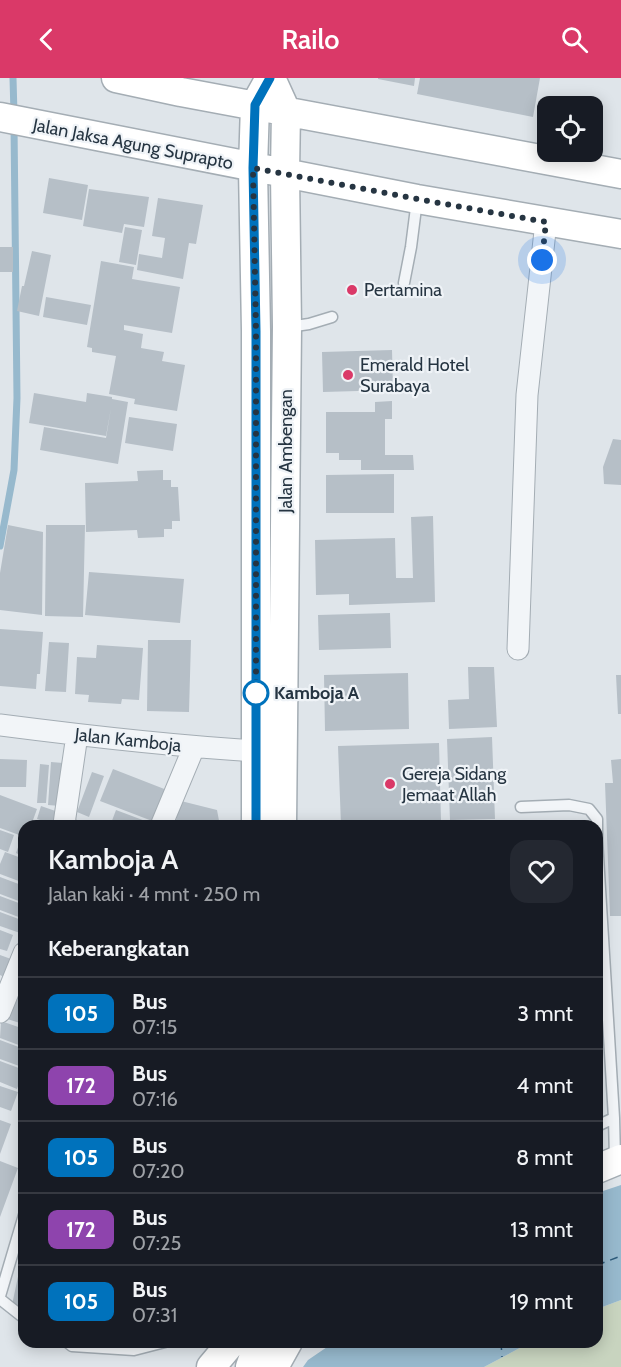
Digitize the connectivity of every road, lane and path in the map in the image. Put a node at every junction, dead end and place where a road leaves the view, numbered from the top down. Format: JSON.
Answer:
{"nodes":[{"id":1,"x":116,"y":78,"type":"edge"},
{"id":2,"x":270,"y":78,"type":"edge"},
{"id":3,"x":255,"y":105,"type":"junction"},
{"id":4,"x":286,"y":111,"type":"junction"},
{"id":5,"x":10,"y":119,"type":"edge"},
{"id":6,"x":253,"y":168,"type":"junction"},
{"id":7,"x":285,"y":173,"type":"junction"},
{"id":8,"x":621,"y":174,"type":"edge"},
{"id":9,"x":417,"y":199,"type":"junction"},
{"id":10,"x":546,"y":222,"type":"junction"},
{"id":11,"x":621,"y":234,"type":"edge"},
{"id":12,"x":404,"y":283,"type":"dead end"},
{"id":13,"x":332,"y":317,"type":"dead end"},
{"id":14,"x":287,"y":327,"type":"junction"},
{"id":15,"x":518,"y":649,"type":"dead end"},
{"id":16,"x":0,"y":725,"type":"edge"},
{"id":17,"x":77,"y":735,"type":"junction"},
{"id":18,"x":194,"y":747,"type":"junction"},
{"id":19,"x":256,"y":751,"type":"junction"},
{"id":20,"x":521,"y":807,"type":"dead end"},
{"id":21,"x":65,"y":820,"type":"edge"},
{"id":22,"x":164,"y":820,"type":"edge"},
{"id":23,"x":256,"y":820,"type":"edge"},
{"id":24,"x":282,"y":820,"type":"edge"},
{"id":25,"x":597,"y":820,"type":"edge"},
{"id":26,"x":603,"y":938,"type":"edge"},
{"id":27,"x":18,"y":968,"type":"edge"},
{"id":28,"x":0,"y":1012,"type":"edge"},
{"id":29,"x":614,"y":1118,"type":"junction"},
{"id":30,"x":603,"y":1123,"type":"edge"},
{"id":31,"x":611,"y":1163,"type":"edge"},
{"id":32,"x":18,"y":1236,"type":"edge"},
{"id":33,"x":0,"y":1298,"type":"edge"},
{"id":34,"x":18,"y":1313,"type":"edge"},
{"id":35,"x":103,"y":1348,"type":"edge"},
{"id":36,"x":142,"y":1348,"type":"edge"},
{"id":37,"x":227,"y":1348,"type":"edge"},
{"id":38,"x":257,"y":1348,"type":"edge"},
{"id":39,"x":285,"y":1348,"type":"edge"},
{"id":40,"x":211,"y":1367,"type":"edge"},
{"id":41,"x":250,"y":1367,"type":"edge"},
{"id":42,"x":274,"y":1367,"type":"edge"}],
"edges":[{"from":1,"to":3,"type":"main road"},
{"from":2,"to":3,"type":"main road","name":"Jalan Ambengan"},
{"from":2,"to":4,"type":"main road","name":"Jalan Ambengan"},
{"from":3,"to":4,"type":"main road"},
{"from":3,"to":6,"type":"main road","name":"Jalan Ambengan"},
{"from":4,"to":7,"type":"main road","name":"Jalan Ambengan"},
{"from":4,"to":8,"type":"main road"},
{"from":5,"to":6,"type":"main road","name":"Jalan Jaksa Agung Suprapto"},
{"from":6,"to":7,"type":"main road","name":"Jalan Jaksa Agung Suprapto"},
{"from":6,"to":19,"type":"main road","name":"Jalan Ambengan"},
{"from":7,"to":9,"type":"main road","name":"Jalan Jaksa Agung Suprapto"},
{"from":7,"to":14,"type":"main road","name":"Jalan Ambengan"},
{"from":9,"to":10,"type":"main road","name":"Jalan Jaksa Agung Suprapto"},
{"from":9,"to":12,"type":"lane"},
{"from":10,"to":11,"type":"main road","name":"Jalan Jaksa Agung Suprapto"},
{"from":10,"to":15,"type":"street"},
{"from":13,"to":14,"type":"lane"},
{"from":14,"to":24,"type":"main road","name":"Jalan Ambengan"},
{"from":16,"to":17,"type":"street","name":"Jalan Kamboja"},
{"from":17,"to":18,"type":"street","name":"Jalan Kamboja"},
{"from":17,"to":21,"type":"street"},
{"from":18,"to":19,"type":"street","name":"Jalan Kamboja"},
{"from":18,"to":22,"type":"street"},
{"from":19,"to":23,"type":"main road","name":"Jalan Ambengan"},
{"from":20,"to":25,"type":"lane"},
{"from":26,"to":29,"type":"lane"},
{"from":27,"to":28,"type":"street"},
{"from":29,"to":30,"type":"lane"},
{"from":29,"to":31,"type":"lane"},
{"from":32,"to":33,"type":"lane"},
{"from":33,"to":34,"type":"lane"},
{"from":35,"to":36,"type":"lane"},
{"from":37,"to":40,"type":"main road"},
{"from":38,"to":41,"type":"main road"},
{"from":39,"to":42,"type":"main road"}]}
